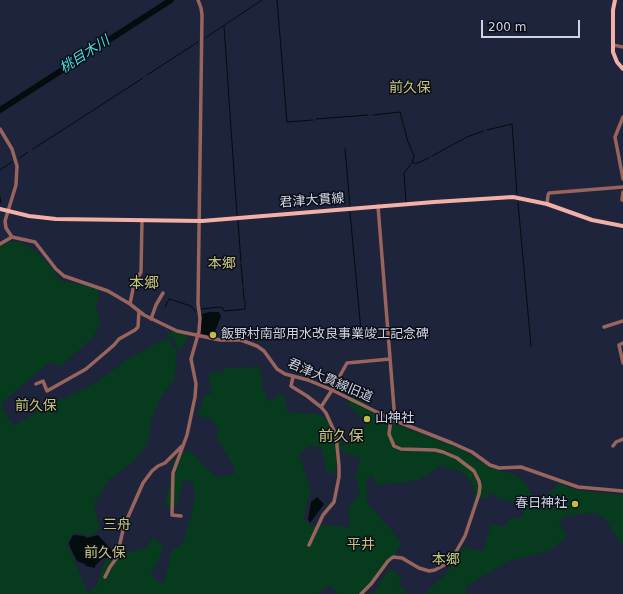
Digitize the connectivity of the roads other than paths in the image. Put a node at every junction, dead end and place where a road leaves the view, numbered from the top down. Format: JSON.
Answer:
{"nodes":[{"id":1,"x":198,"y":0,"type":"edge"},
{"id":2,"x":615,"y":0,"type":"edge"},
{"id":3,"x":612,"y":45,"type":"junction"},
{"id":4,"x":623,"y":47,"type":"edge"},
{"id":5,"x":623,"y":69,"type":"edge"},
{"id":6,"x":623,"y":117,"type":"edge"},
{"id":7,"x":0,"y":129,"type":"edge"},
{"id":8,"x":617,"y":146,"type":"junction"},
{"id":9,"x":622,"y":146,"type":"edge"},
{"id":10,"x":623,"y":179,"type":"edge"},
{"id":11,"x":623,"y":187,"type":"edge"},
{"id":12,"x":623,"y":192,"type":"edge"},
{"id":13,"x":622,"y":200,"type":"dead end"},
{"id":14,"x":547,"y":204,"type":"junction"},
{"id":15,"x":378,"y":206,"type":"junction"},
{"id":16,"x":0,"y":209,"type":"edge"},
{"id":17,"x":8,"y":211,"type":"junction"},
{"id":18,"x":142,"y":220,"type":"junction"},
{"id":19,"x":199,"y":221,"type":"junction"},
{"id":20,"x":623,"y":226,"type":"edge"},
{"id":21,"x":12,"y":237,"type":"junction"},
{"id":22,"x":0,"y":244,"type":"edge"},
{"id":23,"x":163,"y":293,"type":"dead end"},
{"id":24,"x":130,"y":304,"type":"junction"},
{"id":25,"x":139,"y":311,"type":"junction"},
{"id":26,"x":151,"y":319,"type":"junction"},
{"id":27,"x":623,"y":322,"type":"edge"},
{"id":28,"x":604,"y":327,"type":"dead end"},
{"id":29,"x":198,"y":336,"type":"junction"},
{"id":30,"x":623,"y":343,"type":"edge"},
{"id":31,"x":390,"y":359,"type":"junction"},
{"id":32,"x":623,"y":363,"type":"edge"},
{"id":33,"x":293,"y":377,"type":"junction"},
{"id":34,"x":36,"y":384,"type":"dead end"},
{"id":35,"x":332,"y":390,"type":"junction"},
{"id":36,"x":322,"y":407,"type":"junction"},
{"id":37,"x":390,"y":419,"type":"junction"},
{"id":38,"x":395,"y":421,"type":"junction"},
{"id":39,"x":623,"y":439,"type":"edge"},
{"id":40,"x":183,"y":446,"type":"junction"},
{"id":41,"x":613,"y":446,"type":"dead end"},
{"id":42,"x":623,"y":491,"type":"edge"},
{"id":43,"x":181,"y":516,"type":"dead end"},
{"id":44,"x":309,"y":545,"type":"dead end"},
{"id":45,"x":105,"y":578,"type":"dead end"},
{"id":46,"x":361,"y":594,"type":"edge"}],
"edges":[{"from":1,"to":19,"type":"street"},
{"from":2,"to":3,"type":"main road"},
{"from":3,"to":4,"type":"street"},
{"from":3,"to":5,"type":"main road"},
{"from":6,"to":8,"type":"street"},
{"from":7,"to":17,"type":"street"},
{"from":8,"to":9,"type":"street"},
{"from":8,"to":10,"type":"street"},
{"from":11,"to":14,"type":"street"},
{"from":12,"to":13,"type":"street"},
{"from":14,"to":15,"type":"main road","name":"君津大貫線"},
{"from":14,"to":20,"type":"main road","name":"君津大貫線"},
{"from":15,"to":19,"type":"main road","name":"君津大貫線"},
{"from":15,"to":31,"type":"street"},
{"from":16,"to":17,"type":"main road","name":"君津大貫線"},
{"from":17,"to":18,"type":"main road","name":"君津大貫線"},
{"from":17,"to":21,"type":"street"},
{"from":18,"to":19,"type":"main road","name":"君津大貫線"},
{"from":18,"to":24,"type":"street"},
{"from":19,"to":29,"type":"street"},
{"from":21,"to":22,"type":"street"},
{"from":21,"to":24,"type":"street","name":"君津大貫線旧道"},
{"from":23,"to":26,"type":"street"},
{"from":24,"to":25,"type":"street","name":"君津大貫線旧道"},
{"from":25,"to":26,"type":"street","name":"君津大貫線旧道"},
{"from":25,"to":34,"type":"street"},
{"from":26,"to":29,"type":"street","name":"君津大貫線旧道"},
{"from":27,"to":28,"type":"street"},
{"from":29,"to":33,"type":"street","name":"君津大貫線旧道"},
{"from":29,"to":40,"type":"street"},
{"from":30,"to":32,"type":"street"},
{"from":31,"to":35,"type":"street"},
{"from":31,"to":38,"type":"street"},
{"from":33,"to":35,"type":"street","name":"君津大貫線旧道"},
{"from":33,"to":36,"type":"street"},
{"from":35,"to":36,"type":"street"},
{"from":35,"to":37,"type":"street","name":"君津大貫線旧道"},
{"from":36,"to":44,"type":"street"},
{"from":37,"to":38,"type":"street","name":"君津大貫線旧道"},
{"from":37,"to":46,"type":"street"},
{"from":38,"to":42,"type":"street","name":"君津大貫線旧道"},
{"from":39,"to":41,"type":"street"},
{"from":40,"to":43,"type":"street"},
{"from":40,"to":45,"type":"street"}]}
